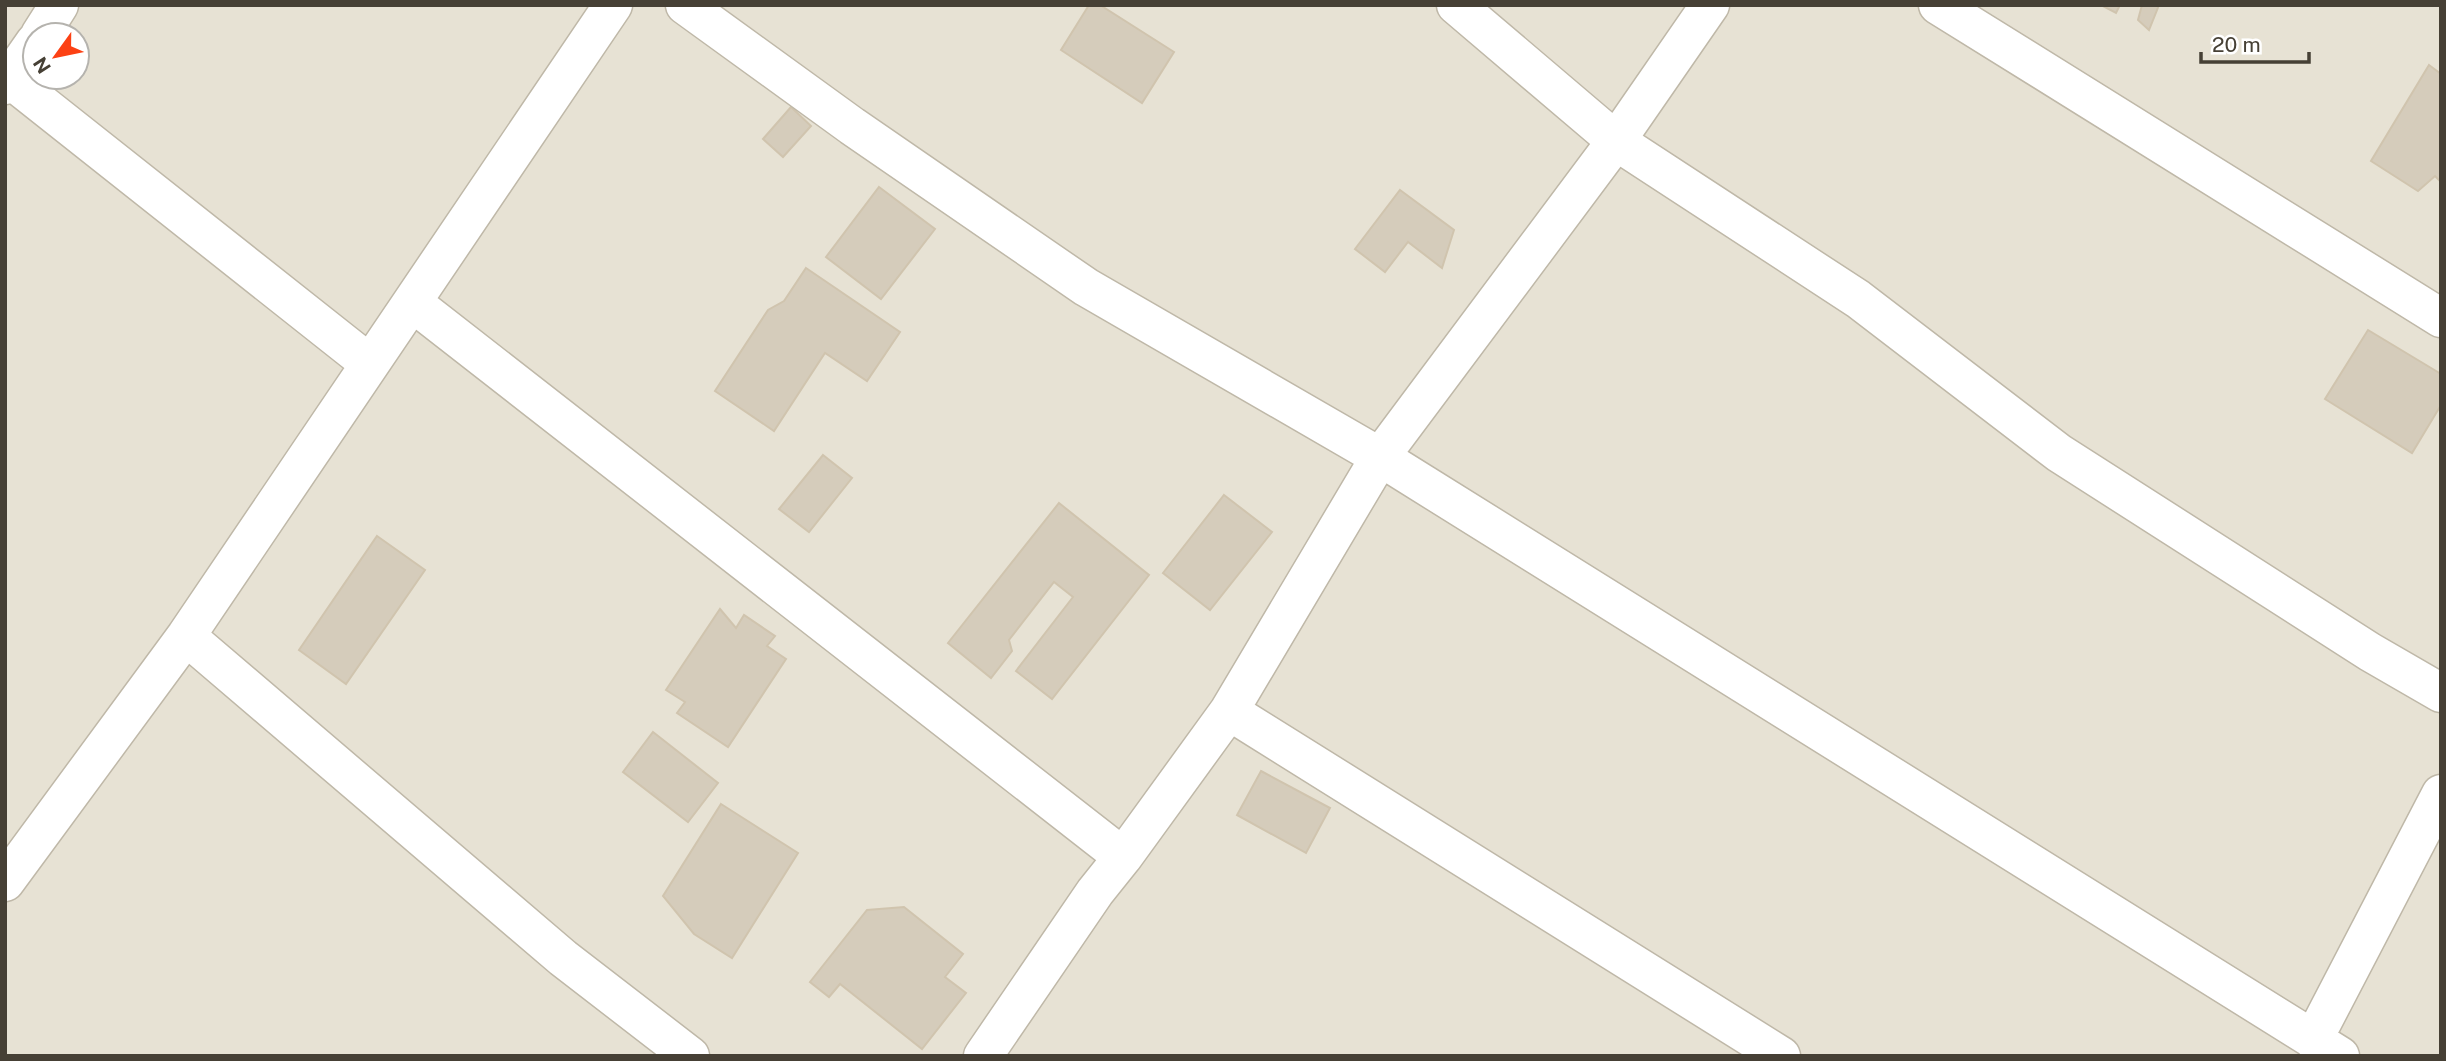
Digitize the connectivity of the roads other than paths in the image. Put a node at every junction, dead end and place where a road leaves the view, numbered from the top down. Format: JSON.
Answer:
{"nodes":[{"id":1,"x":59,"y":5,"type":"edge"},
{"id":2,"x":613,"y":5,"type":"edge"},
{"id":3,"x":685,"y":5,"type":"edge"},
{"id":4,"x":1456,"y":5,"type":"edge"},
{"id":5,"x":1710,"y":5,"type":"edge"},
{"id":6,"x":1938,"y":5,"type":"edge"},
{"id":7,"x":49,"y":21,"type":"edge"},
{"id":8,"x":21,"y":61,"type":"edge"},
{"id":9,"x":7,"y":80,"type":"edge"},
{"id":10,"x":1616,"y":141,"type":"junction"},
{"id":11,"x":413,"y":303,"type":"junction"},
{"id":12,"x":2441,"y":318,"type":"edge"},
{"id":13,"x":370,"y":364,"type":"junction"},
{"id":14,"x":1380,"y":457,"type":"junction"},
{"id":15,"x":186,"y":636,"type":"junction"},
{"id":16,"x":2441,"y":693,"type":"edge"},
{"id":17,"x":1229,"y":711,"type":"junction"},
{"id":18,"x":2441,"y":794,"type":"edge"},
{"id":19,"x":1123,"y":857,"type":"junction"},
{"id":20,"x":5,"y":882,"type":"edge"},
{"id":21,"x":2327,"y":1048,"type":"edge"},
{"id":22,"x":690,"y":1056,"type":"edge"},
{"id":23,"x":983,"y":1056,"type":"edge"},
{"id":24,"x":1781,"y":1056,"type":"edge"}],
"edges":[{"from":1,"to":7,"type":"street"},
{"from":2,"to":11,"type":"street"},
{"from":3,"to":14,"type":"street"},
{"from":4,"to":10,"type":"street"},
{"from":5,"to":10,"type":"street"},
{"from":6,"to":12,"type":"street"},
{"from":8,"to":9,"type":"street"},
{"from":9,"to":13,"type":"street"},
{"from":10,"to":14,"type":"street"},
{"from":10,"to":16,"type":"street"},
{"from":11,"to":13,"type":"street"},
{"from":11,"to":19,"type":"street"},
{"from":13,"to":15,"type":"street"},
{"from":14,"to":17,"type":"street"},
{"from":14,"to":21,"type":"street"},
{"from":15,"to":20,"type":"street"},
{"from":15,"to":22,"type":"street"},
{"from":17,"to":19,"type":"street"},
{"from":17,"to":24,"type":"street"},
{"from":18,"to":21,"type":"street"},
{"from":19,"to":23,"type":"street"}]}
